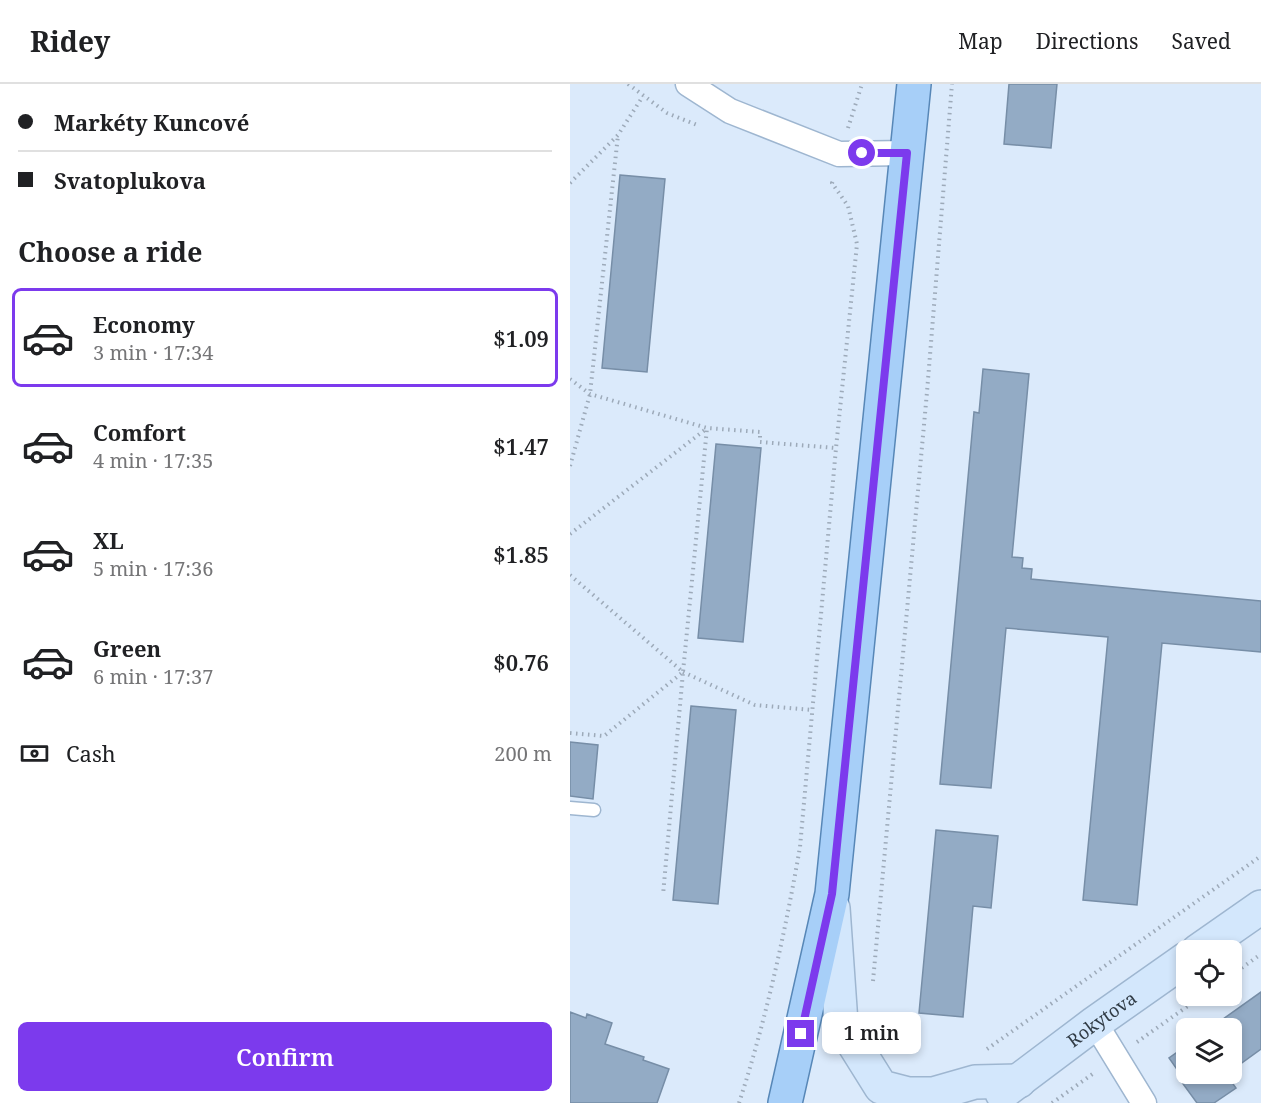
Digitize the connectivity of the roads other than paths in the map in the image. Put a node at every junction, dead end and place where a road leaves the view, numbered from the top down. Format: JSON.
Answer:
{"nodes":[{"id":1,"x":688,"y":84,"type":"edge"},
{"id":2,"x":914,"y":84,"type":"edge"},
{"id":3,"x":907,"y":153,"type":"junction"},
{"id":4,"x":570,"y":808,"type":"edge"},
{"id":5,"x":594,"y":810,"type":"dead end"},
{"id":6,"x":832,"y":894,"type":"junction"},
{"id":7,"x":1261,"y":907,"type":"edge"},
{"id":8,"x":1214,"y":940,"type":"edge"},
{"id":9,"x":1176,"y":966,"type":"edge"},
{"id":10,"x":1095,"y":1023,"type":"junction"},
{"id":11,"x":1013,"y":1092,"type":"edge"},
{"id":12,"x":785,"y":1103,"type":"edge"},
{"id":13,"x":963,"y":1103,"type":"edge"},
{"id":14,"x":988,"y":1103,"type":"edge"},
{"id":15,"x":1144,"y":1103,"type":"edge"}],
"edges":[{"from":1,"to":3,"type":"street"},
{"from":2,"to":3,"type":"main road"},
{"from":3,"to":6,"type":"main road"},
{"from":4,"to":5,"type":"lane"},
{"from":6,"to":11,"type":"main road"},
{"from":6,"to":12,"type":"main road"},
{"from":7,"to":8,"type":"main road"},
{"from":9,"to":10,"type":"main road","name":"Rokytova"},
{"from":10,"to":11,"type":"main road","name":"Rokytova"},
{"from":10,"to":15,"type":"street"},
{"from":11,"to":13,"type":"main road"},
{"from":11,"to":14,"type":"main road"}]}
